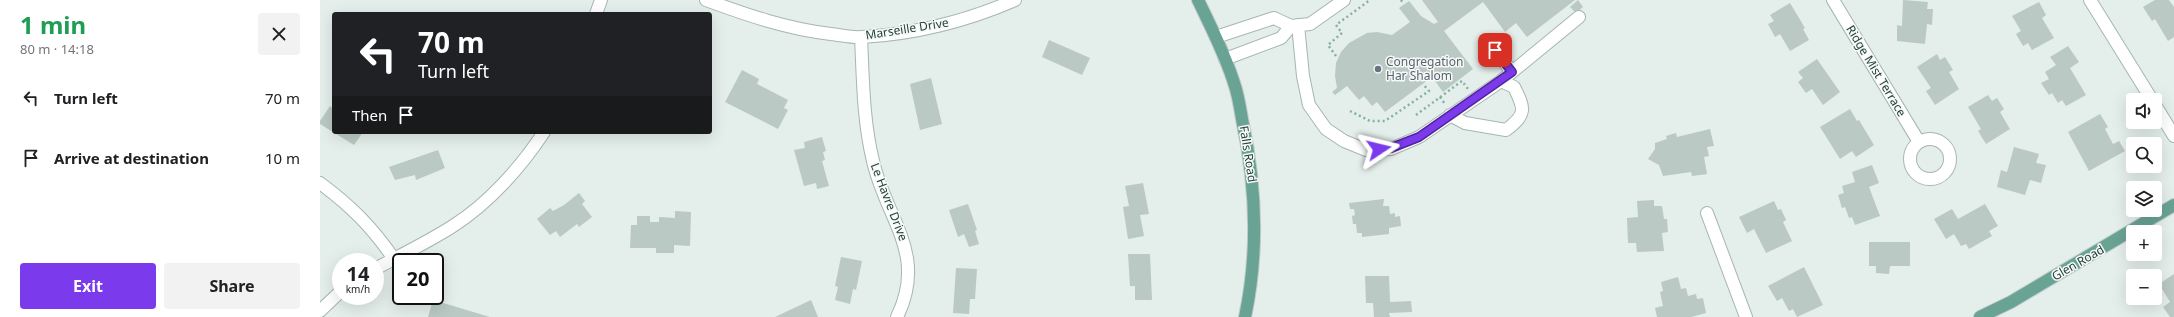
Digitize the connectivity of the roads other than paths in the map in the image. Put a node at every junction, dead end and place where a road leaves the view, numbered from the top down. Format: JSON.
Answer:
{"nodes":[{"id":1,"x":601,"y":0,"type":"edge"},
{"id":2,"x":706,"y":0,"type":"edge"},
{"id":3,"x":1015,"y":0,"type":"edge"},
{"id":4,"x":1198,"y":0,"type":"edge"},
{"id":5,"x":1344,"y":0,"type":"edge"},
{"id":6,"x":2090,"y":0,"type":"edge"},
{"id":7,"x":1836,"y":1,"type":"edge"},
{"id":8,"x":597,"y":12,"type":"edge"},
{"id":9,"x":1580,"y":17,"type":"dead end"},
{"id":10,"x":1294,"y":26,"type":"junction"},
{"id":11,"x":861,"y":37,"type":"junction"},
{"id":12,"x":1216,"y":37,"type":"junction"},
{"id":13,"x":1495,"y":50,"type":"dead end"},
{"id":14,"x":1225,"y":59,"type":"junction"},
{"id":15,"x":1512,"y":72,"type":"junction"},
{"id":16,"x":1501,"y":81,"type":"junction"},
{"id":17,"x":2148,"y":93,"type":"edge"},
{"id":18,"x":1449,"y":111,"type":"junction"},
{"id":19,"x":2162,"y":116,"type":"edge"},
{"id":20,"x":543,"y":134,"type":"edge"},
{"id":21,"x":2174,"y":136,"type":"edge"},
{"id":22,"x":1919,"y":142,"type":"dead end"},
{"id":23,"x":320,"y":183,"type":"edge"},
{"id":24,"x":2174,"y":205,"type":"edge"},
{"id":25,"x":1706,"y":213,"type":"dead end"},
{"id":26,"x":405,"y":253,"type":"edge"},
{"id":27,"x":392,"y":256,"type":"edge"},
{"id":28,"x":332,"y":300,"type":"edge"},
{"id":29,"x":320,"y":311,"type":"edge"},
{"id":30,"x":897,"y":317,"type":"edge"},
{"id":31,"x":1245,"y":317,"type":"edge"},
{"id":32,"x":1746,"y":317,"type":"edge"},
{"id":33,"x":1980,"y":317,"type":"edge"}],
"edges":[{"from":1,"to":8,"type":"street"},
{"from":2,"to":11,"type":"street","name":"Marseille Drive"},
{"from":3,"to":11,"type":"street","name":"Marseille Drive"},
{"from":4,"to":12,"type":"main road","name":"Falls Road"},
{"from":5,"to":10,"type":"street"},
{"from":6,"to":17,"type":"street"},
{"from":7,"to":22,"type":"street","name":"Ridge Mist Terrace"},
{"from":9,"to":15,"type":"street"},
{"from":10,"to":12,"type":"street"},
{"from":10,"to":14,"type":"street"},
{"from":10,"to":18,"type":"street"},
{"from":11,"to":30,"type":"street","name":"Le Havre Drive"},
{"from":12,"to":14,"type":"main road","name":"Falls Road"},
{"from":13,"to":15,"type":"street"},
{"from":14,"to":31,"type":"main road","name":"Falls Road"},
{"from":15,"to":16,"type":"street"},
{"from":16,"to":18,"type":"street"},
{"from":16,"to":18,"type":"street"},
{"from":19,"to":21,"type":"street"},
{"from":20,"to":26,"type":"street"},
{"from":23,"to":27,"type":"street"},
{"from":24,"to":33,"type":"main road","name":"Glen Road"},
{"from":25,"to":32,"type":"street"},
{"from":28,"to":29,"type":"street"}]}
